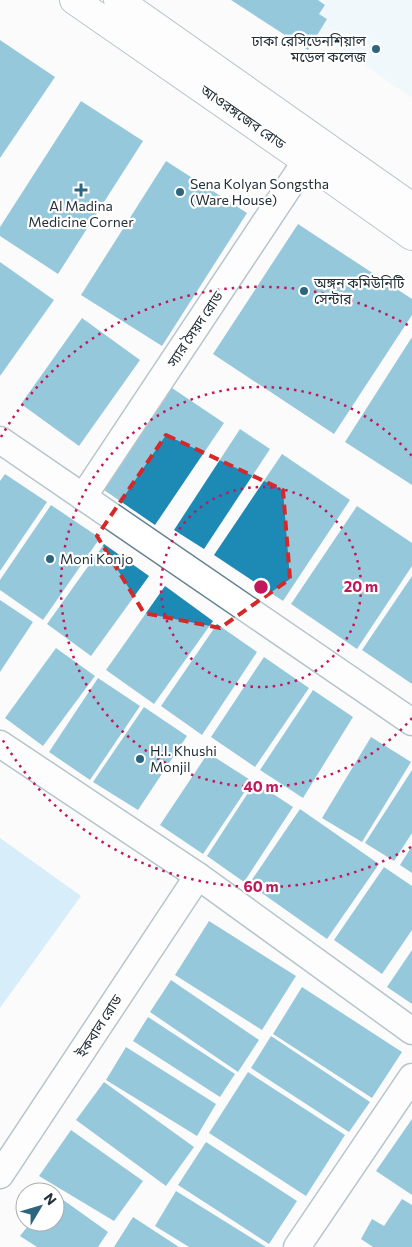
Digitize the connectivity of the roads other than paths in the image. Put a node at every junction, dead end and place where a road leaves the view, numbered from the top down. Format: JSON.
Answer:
{"nodes":[{"id":1,"x":74,"y":0,"type":"edge"},
{"id":2,"x":118,"y":0,"type":"edge"},
{"id":3,"x":306,"y":161,"type":"junction"},
{"id":4,"x":412,"y":207,"type":"edge"},
{"id":5,"x":412,"y":236,"type":"edge"},
{"id":6,"x":0,"y":440,"type":"edge"},
{"id":7,"x":83,"y":497,"type":"junction"},
{"id":8,"x":412,"y":722,"type":"edge"},
{"id":9,"x":0,"y":744,"type":"edge"},
{"id":10,"x":198,"y":876,"type":"junction"},
{"id":11,"x":412,"y":1031,"type":"edge"},
{"id":12,"x":412,"y":1077,"type":"edge"},
{"id":13,"x":0,"y":1175,"type":"edge"},
{"id":14,"x":297,"y":1247,"type":"edge"}],
"edges":[{"from":1,"to":3,"type":"street","name":"আওরঙ্গজেব রোড"},
{"from":2,"to":4,"type":"street","name":"আওরঙ্গজেব রোড"},
{"from":3,"to":5,"type":"street","name":"আওরঙ্গজেব রোড"},
{"from":3,"to":7,"type":"street","name":"স্যার সৈয়দ রোড"},
{"from":6,"to":7,"type":"street"},
{"from":7,"to":8,"type":"street"},
{"from":9,"to":10,"type":"street"},
{"from":10,"to":11,"type":"street"},
{"from":10,"to":13,"type":"street","name":"ইকবাল রোড"},
{"from":12,"to":14,"type":"street"}]}
